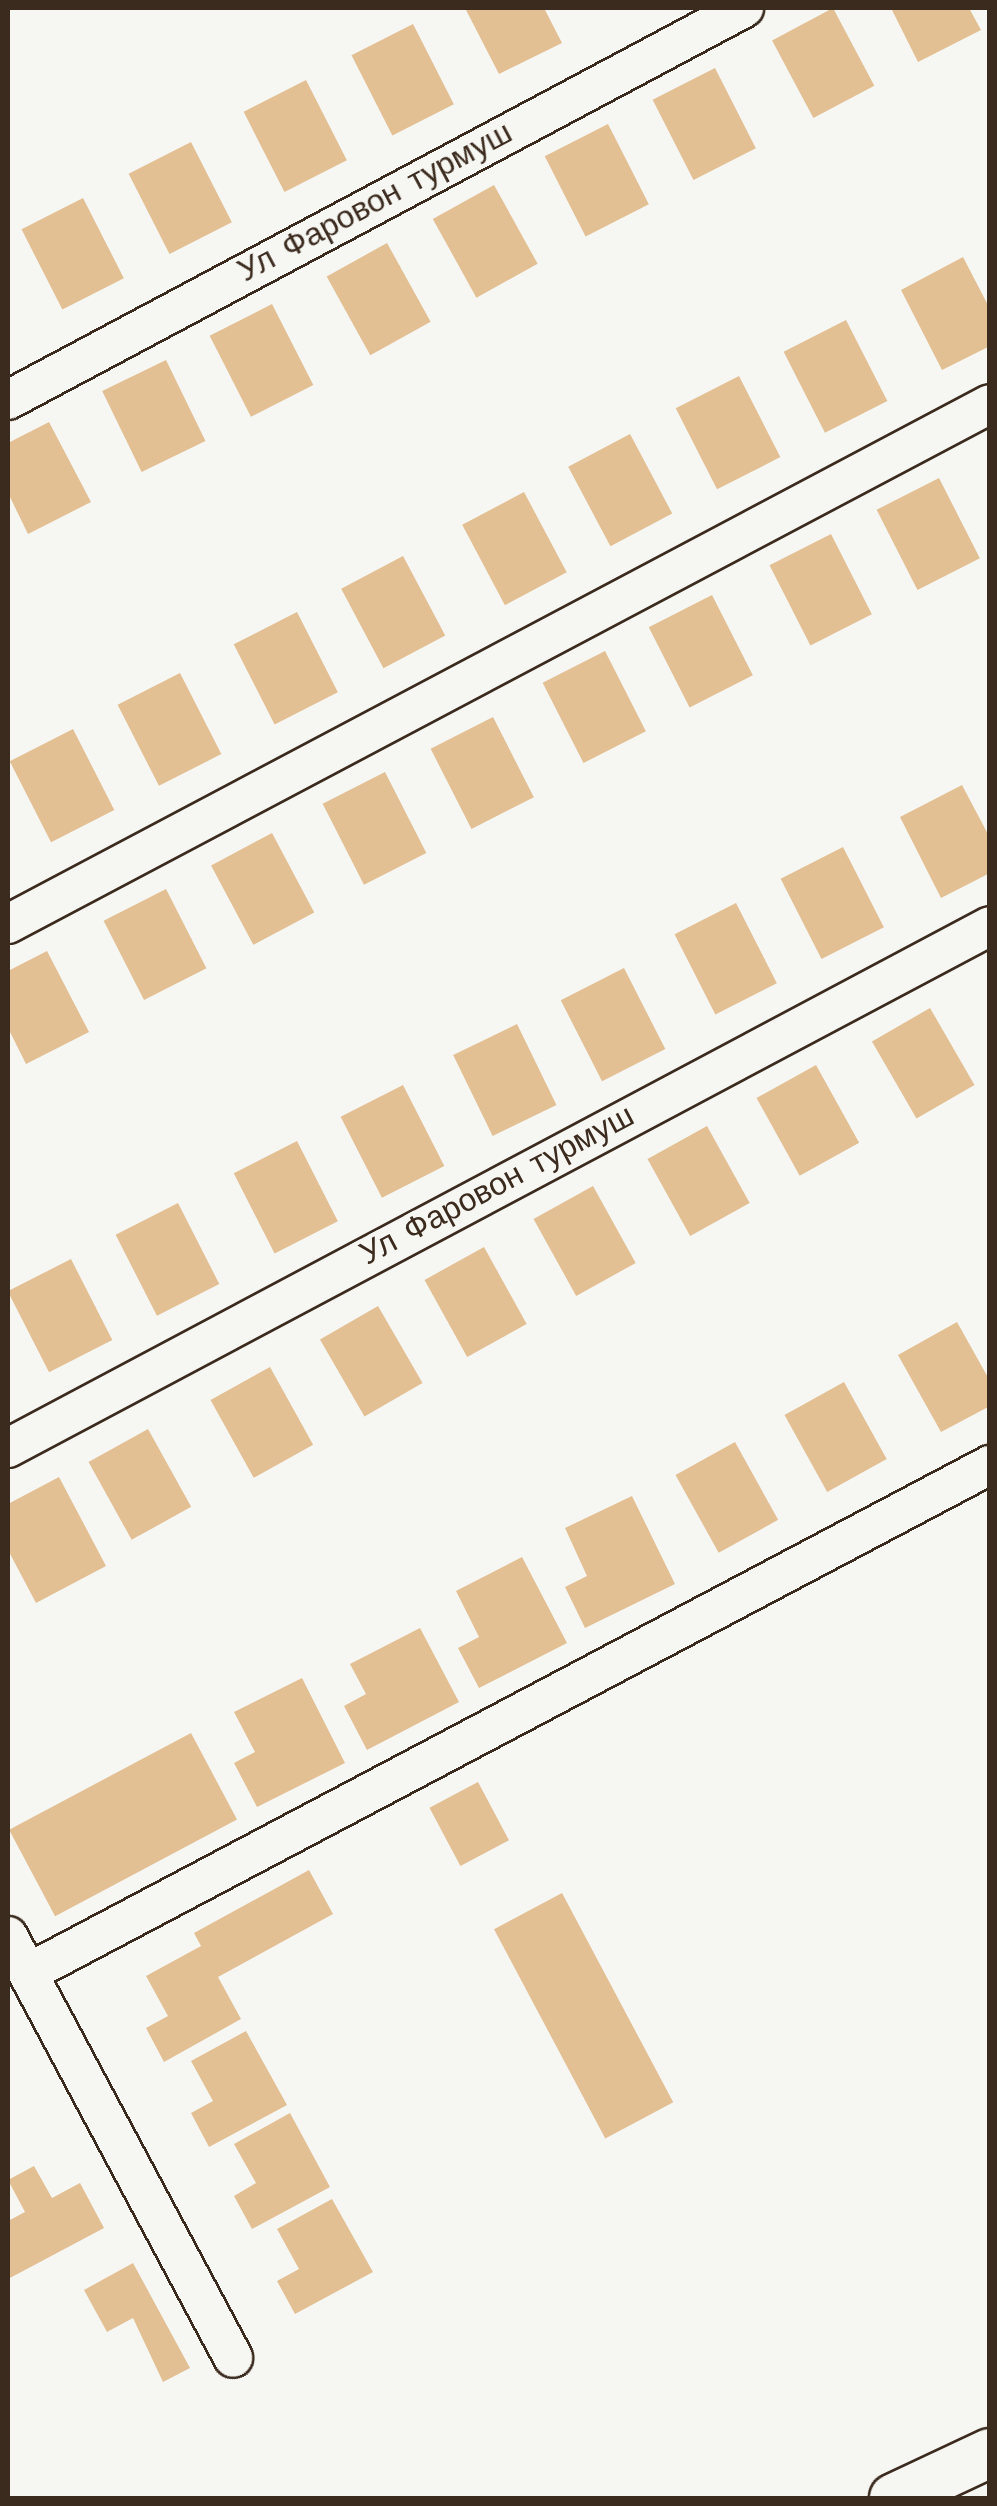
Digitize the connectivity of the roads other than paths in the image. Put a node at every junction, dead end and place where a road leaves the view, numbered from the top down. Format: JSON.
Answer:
{"nodes":[{"id":1,"x":744,"y":8,"type":"edge"},
{"id":2,"x":8,"y":400,"type":"edge"},
{"id":3,"x":990,"y":404,"type":"edge"},
{"id":4,"x":8,"y":924,"type":"edge"},
{"id":5,"x":990,"y":926,"type":"edge"},
{"id":6,"x":8,"y":1448,"type":"edge"},
{"id":7,"x":990,"y":1465,"type":"edge"},
{"id":8,"x":8,"y":1936,"type":"edge"},
{"id":9,"x":28,"y":1973,"type":"junction"},
{"id":10,"x":234,"y":2358,"type":"dead end"},
{"id":11,"x":990,"y":2453,"type":"edge"},
{"id":12,"x":894,"y":2498,"type":"edge"}],
"edges":[{"from":1,"to":2,"type":"street","name":"Ул Фаровон турмуш"},
{"from":3,"to":4,"type":"street"},
{"from":5,"to":6,"type":"street","name":"Ул Фаровон турмуш"},
{"from":7,"to":9,"type":"street"},
{"from":8,"to":9,"type":"street"},
{"from":9,"to":10,"type":"street"},
{"from":11,"to":12,"type":"street"}]}
